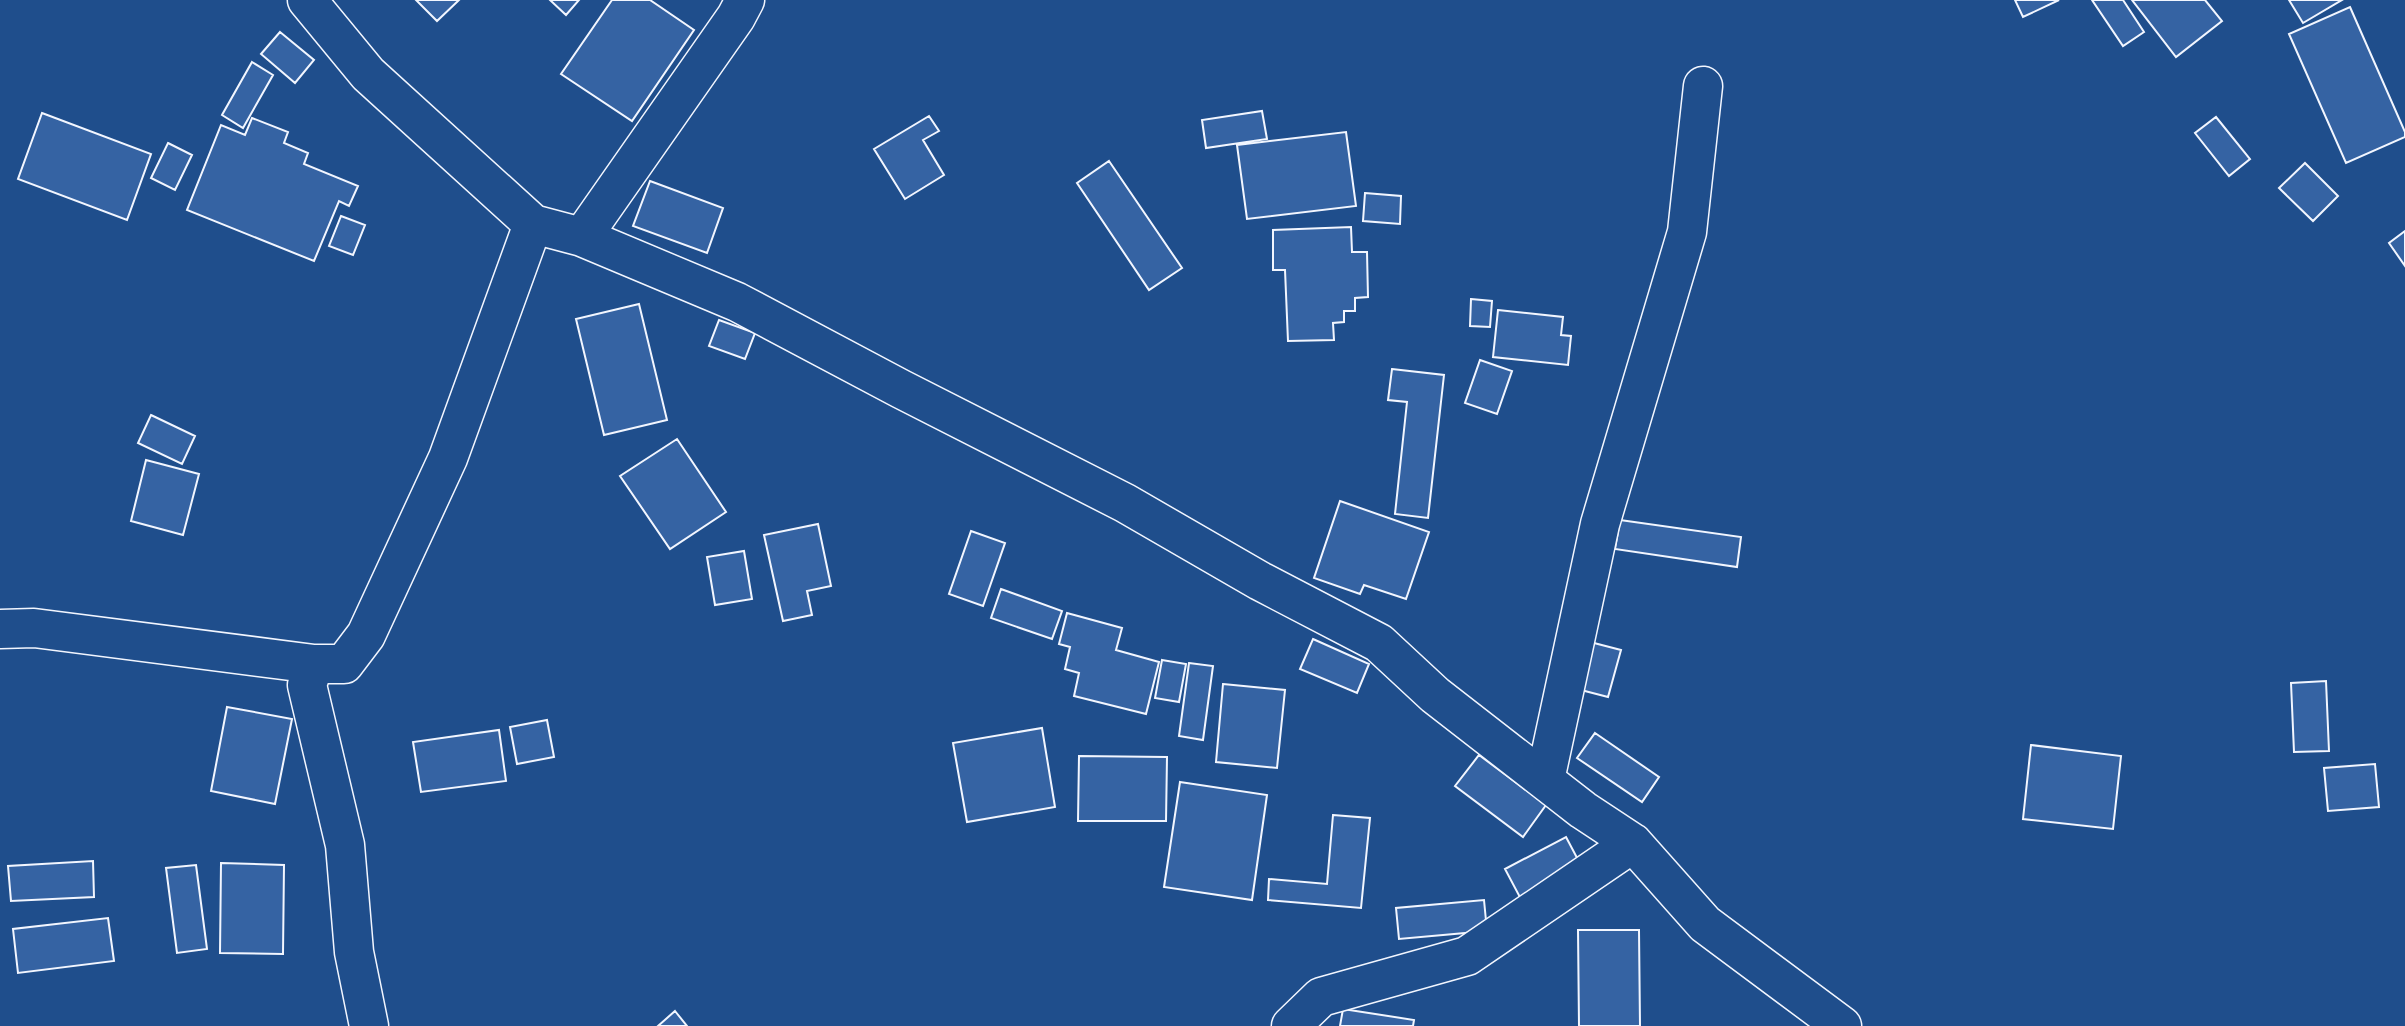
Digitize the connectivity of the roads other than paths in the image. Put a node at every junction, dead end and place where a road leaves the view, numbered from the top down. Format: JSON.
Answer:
{"nodes":[{"id":1,"x":307,"y":0,"type":"edge"},
{"id":2,"x":746,"y":0,"type":"edge"},
{"id":3,"x":1703,"y":86,"type":"dead end"},
{"id":4,"x":533,"y":224,"type":"junction"},
{"id":5,"x":582,"y":237,"type":"junction"},
{"id":6,"x":0,"y":629,"type":"edge"},
{"id":7,"x":314,"y":664,"type":"junction"},
{"id":8,"x":1545,"y":780,"type":"junction"},
{"id":9,"x":1633,"y":843,"type":"junction"},
{"id":10,"x":369,"y":1026,"type":"edge"},
{"id":11,"x":1292,"y":1026,"type":"edge"},
{"id":12,"x":1842,"y":1026,"type":"edge"}],
"edges":[{"from":1,"to":4,"type":"street"},
{"from":2,"to":5,"type":"street"},
{"from":3,"to":8,"type":"street"},
{"from":4,"to":5,"type":"street"},
{"from":4,"to":7,"type":"street"},
{"from":5,"to":8,"type":"street"},
{"from":6,"to":7,"type":"street"},
{"from":7,"to":10,"type":"street"},
{"from":8,"to":9,"type":"street"},
{"from":9,"to":11,"type":"street"},
{"from":9,"to":12,"type":"street"}]}
